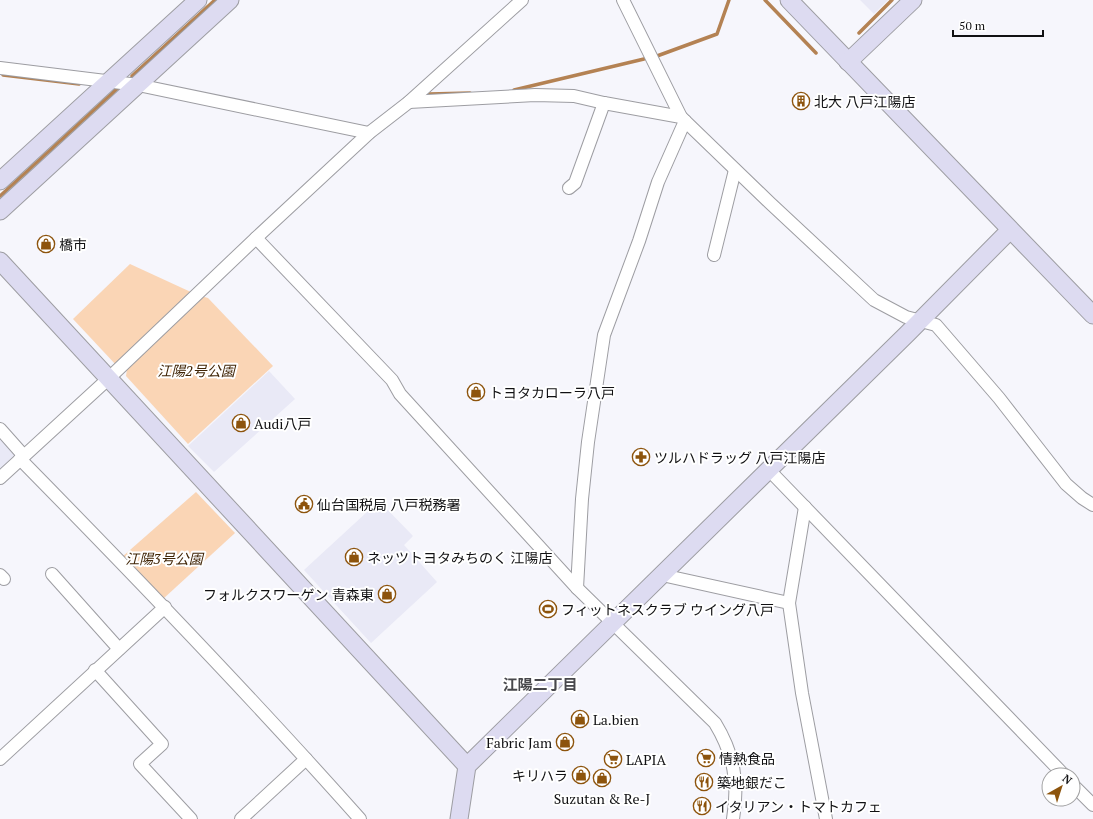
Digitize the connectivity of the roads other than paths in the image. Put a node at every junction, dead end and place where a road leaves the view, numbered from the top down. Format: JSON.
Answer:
{"nodes":[{"id":1,"x":198,"y":0,"type":"edge"},
{"id":2,"x":230,"y":0,"type":"edge"},
{"id":3,"x":522,"y":0,"type":"edge"},
{"id":4,"x":623,"y":0,"type":"edge"},
{"id":5,"x":789,"y":0,"type":"edge"},
{"id":6,"x":913,"y":0,"type":"edge"},
{"id":7,"x":848,"y":62,"type":"junction"},
{"id":8,"x":0,"y":68,"type":"edge"},
{"id":9,"x":109,"y":81,"type":"junction"},
{"id":10,"x":138,"y":85,"type":"junction"},
{"id":11,"x":409,"y":102,"type":"junction"},
{"id":12,"x":604,"y":103,"type":"junction"},
{"id":13,"x":683,"y":119,"type":"junction"},
{"id":14,"x":369,"y":133,"type":"junction"},
{"id":15,"x":735,"y":170,"type":"junction"},
{"id":16,"x":0,"y":181,"type":"edge"},
{"id":17,"x":569,"y":188,"type":"dead end"},
{"id":18,"x":0,"y":211,"type":"edge"},
{"id":19,"x":1010,"y":230,"type":"junction"},
{"id":20,"x":256,"y":238,"type":"junction"},
{"id":21,"x":714,"y":255,"type":"dead end"},
{"id":22,"x":0,"y":261,"type":"edge"},
{"id":23,"x":1093,"y":315,"type":"edge"},
{"id":24,"x":920,"y":321,"type":"junction"},
{"id":25,"x":108,"y":378,"type":"junction"},
{"id":26,"x":0,"y":429,"type":"edge"},
{"id":27,"x":22,"y":457,"type":"junction"},
{"id":28,"x":769,"y":470,"type":"junction"},
{"id":29,"x":0,"y":478,"type":"edge"},
{"id":30,"x":1093,"y":505,"type":"edge"},
{"id":31,"x":805,"y":507,"type":"junction"},
{"id":32,"x":52,"y":574,"type":"dead end"},
{"id":33,"x":662,"y":575,"type":"junction"},
{"id":34,"x":577,"y":588,"type":"junction"},
{"id":35,"x":790,"y":603,"type":"junction"},
{"id":36,"x":165,"y":607,"type":"junction"},
{"id":37,"x":612,"y":623,"type":"junction"},
{"id":38,"x":119,"y":649,"type":"junction"},
{"id":39,"x":95,"y":670,"type":"junction"},
{"id":40,"x":0,"y":759,"type":"edge"},
{"id":41,"x":306,"y":759,"type":"junction"},
{"id":42,"x":467,"y":766,"type":"junction"},
{"id":43,"x":1056,"y":767,"type":"edge"},
{"id":44,"x":1081,"y":793,"type":"edge"},
{"id":45,"x":1093,"y":805,"type":"edge"},
{"id":46,"x":191,"y":819,"type":"edge"},
{"id":47,"x":241,"y":819,"type":"edge"},
{"id":48,"x":360,"y":819,"type":"edge"},
{"id":49,"x":458,"y":819,"type":"edge"},
{"id":50,"x":733,"y":819,"type":"edge"},
{"id":51,"x":826,"y":819,"type":"edge"}],
"edges":[{"from":1,"to":9,"type":"street"},
{"from":2,"to":10,"type":"street"},
{"from":3,"to":11,"type":"street"},
{"from":4,"to":13,"type":"street"},
{"from":5,"to":7,"type":"street"},
{"from":6,"to":7,"type":"street"},
{"from":7,"to":19,"type":"street"},
{"from":8,"to":9,"type":"street"},
{"from":9,"to":10,"type":"street"},
{"from":9,"to":16,"type":"street"},
{"from":10,"to":14,"type":"street"},
{"from":10,"to":18,"type":"street"},
{"from":11,"to":12,"type":"street"},
{"from":11,"to":14,"type":"street"},
{"from":12,"to":13,"type":"street"},
{"from":12,"to":17,"type":"street"},
{"from":13,"to":15,"type":"street"},
{"from":13,"to":34,"type":"street"},
{"from":14,"to":20,"type":"street"},
{"from":15,"to":21,"type":"street"},
{"from":15,"to":24,"type":"street"},
{"from":19,"to":23,"type":"street"},
{"from":19,"to":24,"type":"street"},
{"from":20,"to":25,"type":"street"},
{"from":20,"to":34,"type":"street"},
{"from":22,"to":25,"type":"street"},
{"from":24,"to":28,"type":"street"},
{"from":24,"to":30,"type":"street"},
{"from":25,"to":27,"type":"street"},
{"from":25,"to":42,"type":"street"},
{"from":26,"to":27,"type":"street"},
{"from":27,"to":29,"type":"street"},
{"from":27,"to":36,"type":"street"},
{"from":28,"to":31,"type":"street"},
{"from":28,"to":33,"type":"street"},
{"from":31,"to":35,"type":"street"},
{"from":31,"to":43,"type":"street"},
{"from":32,"to":38,"type":"street"},
{"from":33,"to":35,"type":"street"},
{"from":33,"to":37,"type":"street"},
{"from":34,"to":37,"type":"street"},
{"from":35,"to":51,"type":"street"},
{"from":36,"to":38,"type":"street"},
{"from":36,"to":41,"type":"street"},
{"from":37,"to":42,"type":"street"},
{"from":37,"to":50,"type":"street"},
{"from":38,"to":39,"type":"street"},
{"from":39,"to":40,"type":"street"},
{"from":39,"to":46,"type":"street"},
{"from":41,"to":47,"type":"street"},
{"from":41,"to":48,"type":"street"},
{"from":42,"to":49,"type":"street"},
{"from":44,"to":45,"type":"street"}]}
